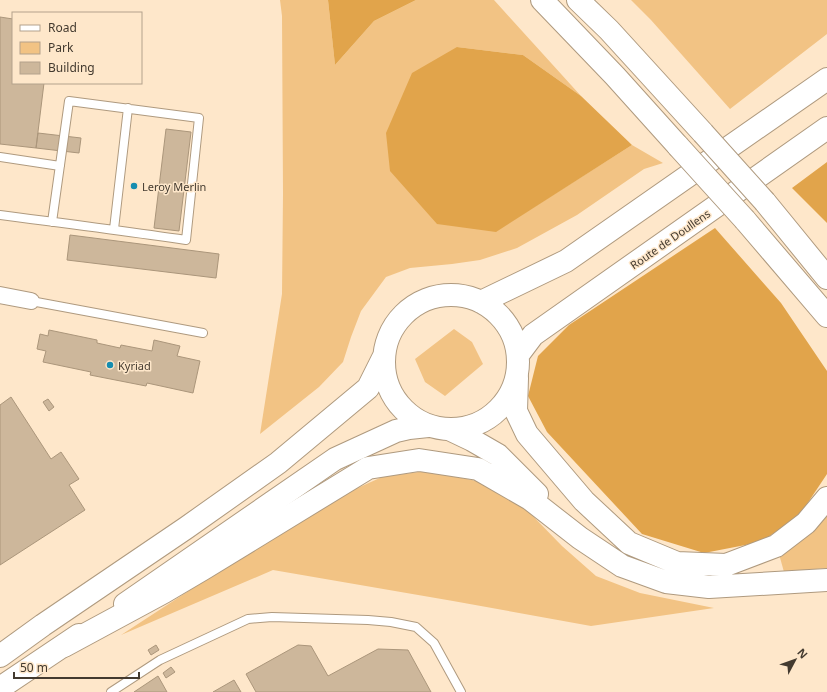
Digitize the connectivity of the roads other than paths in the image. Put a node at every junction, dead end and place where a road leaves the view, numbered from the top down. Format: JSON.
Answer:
{"nodes":[{"id":1,"x":542,"y":0,"type":"edge"},
{"id":2,"x":578,"y":0,"type":"edge"},
{"id":3,"x":827,"y":79,"type":"edge"},
{"id":4,"x":128,"y":108,"type":"junction"},
{"id":5,"x":827,"y":128,"type":"edge"},
{"id":6,"x":0,"y":156,"type":"edge"},
{"id":7,"x":60,"y":166,"type":"junction"},
{"id":8,"x":0,"y":215,"type":"edge"},
{"id":9,"x":52,"y":222,"type":"junction"},
{"id":10,"x":783,"y":224,"type":"junction"},
{"id":11,"x":114,"y":229,"type":"junction"},
{"id":12,"x":827,"y":259,"type":"edge"},
{"id":13,"x":827,"y":278,"type":"edge"},
{"id":14,"x":0,"y":295,"type":"edge"},
{"id":15,"x":31,"y":301,"type":"joint"},
{"id":16,"x":481,"y":302,"type":"junction"},
{"id":17,"x":827,"y":316,"type":"edge"},
{"id":18,"x":202,"y":333,"type":"dead end"},
{"id":19,"x":518,"y":355,"type":"junction"},
{"id":20,"x":384,"y":356,"type":"junction"},
{"id":21,"x":517,"y":378,"type":"junction"},
{"id":22,"x":428,"y":426,"type":"junction"},
{"id":23,"x":450,"y":430,"type":"junction"},
{"id":24,"x":827,"y":498,"type":"edge"},
{"id":25,"x":580,"y":538,"type":"junction"},
{"id":26,"x":827,"y":580,"type":"edge"},
{"id":27,"x":43,"y":625,"type":"junction"},
{"id":28,"x":0,"y":643,"type":"edge"},
{"id":29,"x":64,"y":646,"type":"junction"},
{"id":30,"x":0,"y":656,"type":"edge"},
{"id":31,"x":0,"y":688,"type":"edge"},
{"id":32,"x":111,"y":692,"type":"edge"},
{"id":33,"x":460,"y":692,"type":"edge"}],
"edges":[{"from":1,"to":17,"type":"main road","bridge":true},
{"from":2,"to":10,"type":"main road","bridge":true},
{"from":3,"to":16,"type":"main road"},
{"from":4,"to":7,"type":"lane"},
{"from":4,"to":11,"type":"lane"},
{"from":4,"to":11,"type":"lane"},
{"from":5,"to":19,"type":"main road","name":"Route de Doullens"},
{"from":6,"to":7,"type":"lane"},
{"from":7,"to":9,"type":"lane"},
{"from":8,"to":9,"type":"lane"},
{"from":9,"to":11,"type":"lane"},
{"from":10,"to":12,"type":"main road"},
{"from":10,"to":13,"type":"main road"},
{"from":14,"to":15,"type":"street"},
{"from":15,"to":18,"type":"lane"},
{"from":16,"to":19,"type":"main road"},
{"from":16,"to":20,"type":"main road"},
{"from":19,"to":21,"type":"main road"},
{"from":20,"to":22,"type":"main road"},
{"from":20,"to":27,"type":"main road"},
{"from":21,"to":23,"type":"main road"},
{"from":21,"to":24,"type":"main road"},
{"from":22,"to":23,"type":"main road"},
{"from":22,"to":29,"type":"main road"},
{"from":23,"to":25,"type":"main road"},
{"from":25,"to":26,"type":"main road"},
{"from":25,"to":29,"type":"main road"},
{"from":27,"to":28,"type":"street"},
{"from":27,"to":30,"type":"main road"},
{"from":29,"to":31,"type":"main road"},
{"from":32,"to":33,"type":"lane"}]}
